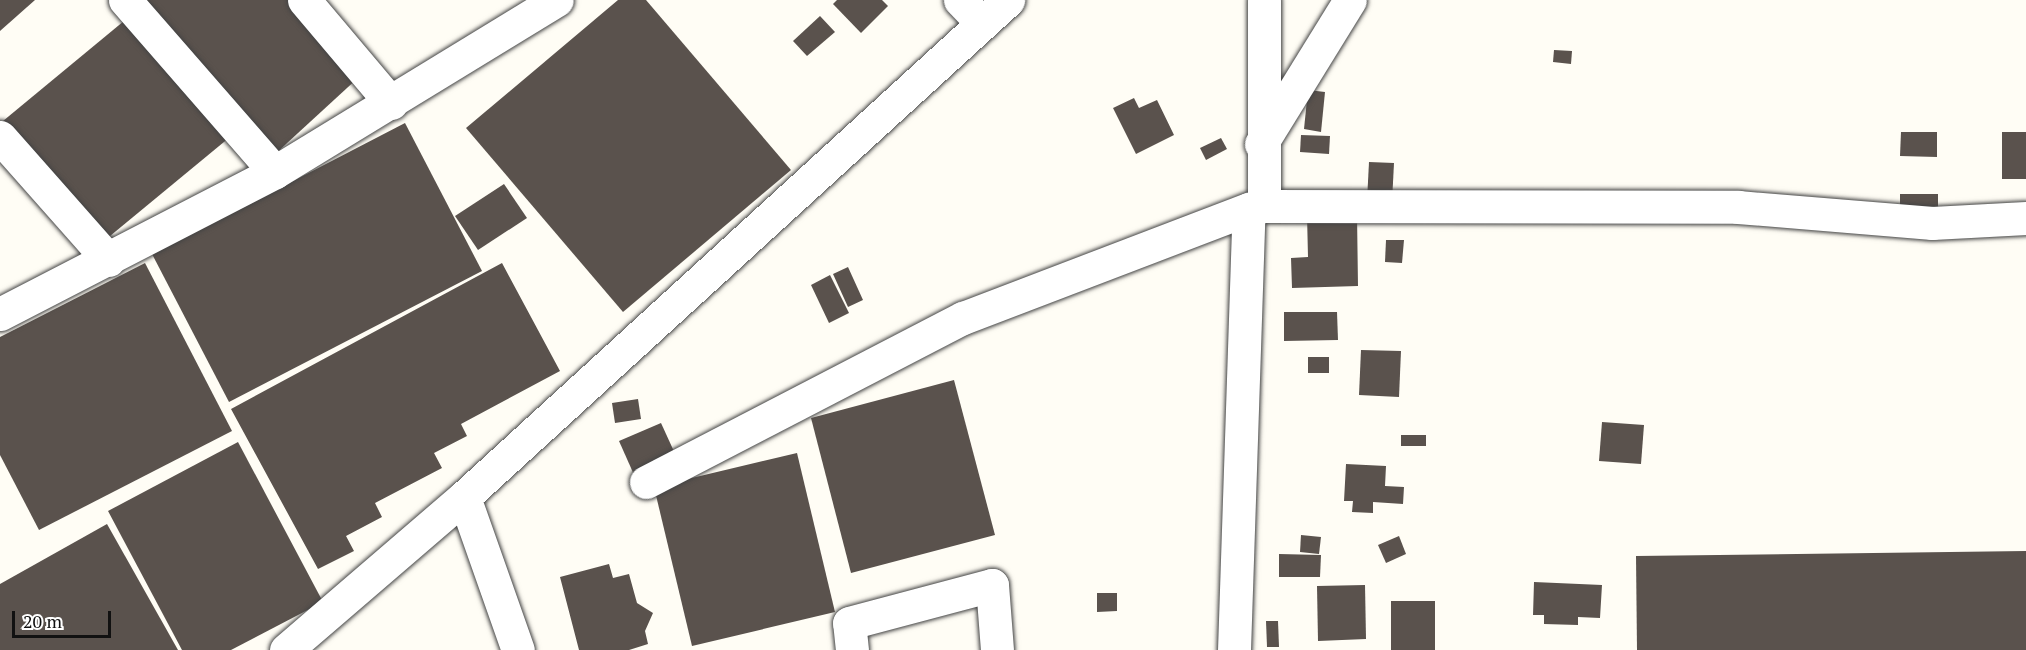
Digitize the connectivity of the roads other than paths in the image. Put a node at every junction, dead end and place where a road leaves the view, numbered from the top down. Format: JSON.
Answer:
{"nodes":[{"id":1,"x":125,"y":0,"type":"edge"},
{"id":2,"x":304,"y":0,"type":"edge"},
{"id":3,"x":557,"y":0,"type":"edge"},
{"id":4,"x":1008,"y":0,"type":"edge"},
{"id":5,"x":1264,"y":0,"type":"edge"},
{"id":6,"x":1350,"y":0,"type":"edge"},
{"id":7,"x":970,"y":10,"type":"edge"},
{"id":8,"x":391,"y":103,"type":"junction"},
{"id":9,"x":0,"y":137,"type":"edge"},
{"id":10,"x":1261,"y":145,"type":"junction"},
{"id":11,"x":275,"y":172,"type":"junction"},
{"id":12,"x":1256,"y":208,"type":"junction"},
{"id":13,"x":2026,"y":218,"type":"edge"},
{"id":14,"x":109,"y":260,"type":"junction"},
{"id":15,"x":0,"y":314,"type":"edge"},
{"id":16,"x":646,"y":482,"type":"dead end"},
{"id":17,"x":464,"y":497,"type":"junction"},
{"id":18,"x":316,"y":638,"type":"edge"},
{"id":19,"x":286,"y":650,"type":"edge"},
{"id":20,"x":518,"y":650,"type":"edge"},
{"id":21,"x":852,"y":650,"type":"edge"},
{"id":22,"x":997,"y":650,"type":"edge"},
{"id":23,"x":1234,"y":650,"type":"edge"}],
"edges":[{"from":1,"to":11,"type":"lane"},
{"from":2,"to":8,"type":"lane"},
{"from":3,"to":8,"type":"lane"},
{"from":4,"to":7,"type":"lane"},
{"from":5,"to":10,"type":"lane"},
{"from":6,"to":10,"type":"lane"},
{"from":7,"to":17,"type":"lane"},
{"from":8,"to":11,"type":"lane"},
{"from":9,"to":14,"type":"lane"},
{"from":10,"to":12,"type":"lane"},
{"from":11,"to":14,"type":"lane"},
{"from":12,"to":13,"type":"lane"},
{"from":12,"to":16,"type":"lane"},
{"from":12,"to":23,"type":"lane"},
{"from":14,"to":15,"type":"lane"},
{"from":17,"to":18,"type":"lane"},
{"from":17,"to":20,"type":"lane"},
{"from":18,"to":19,"type":"lane"},
{"from":21,"to":22,"type":"lane"}]}
